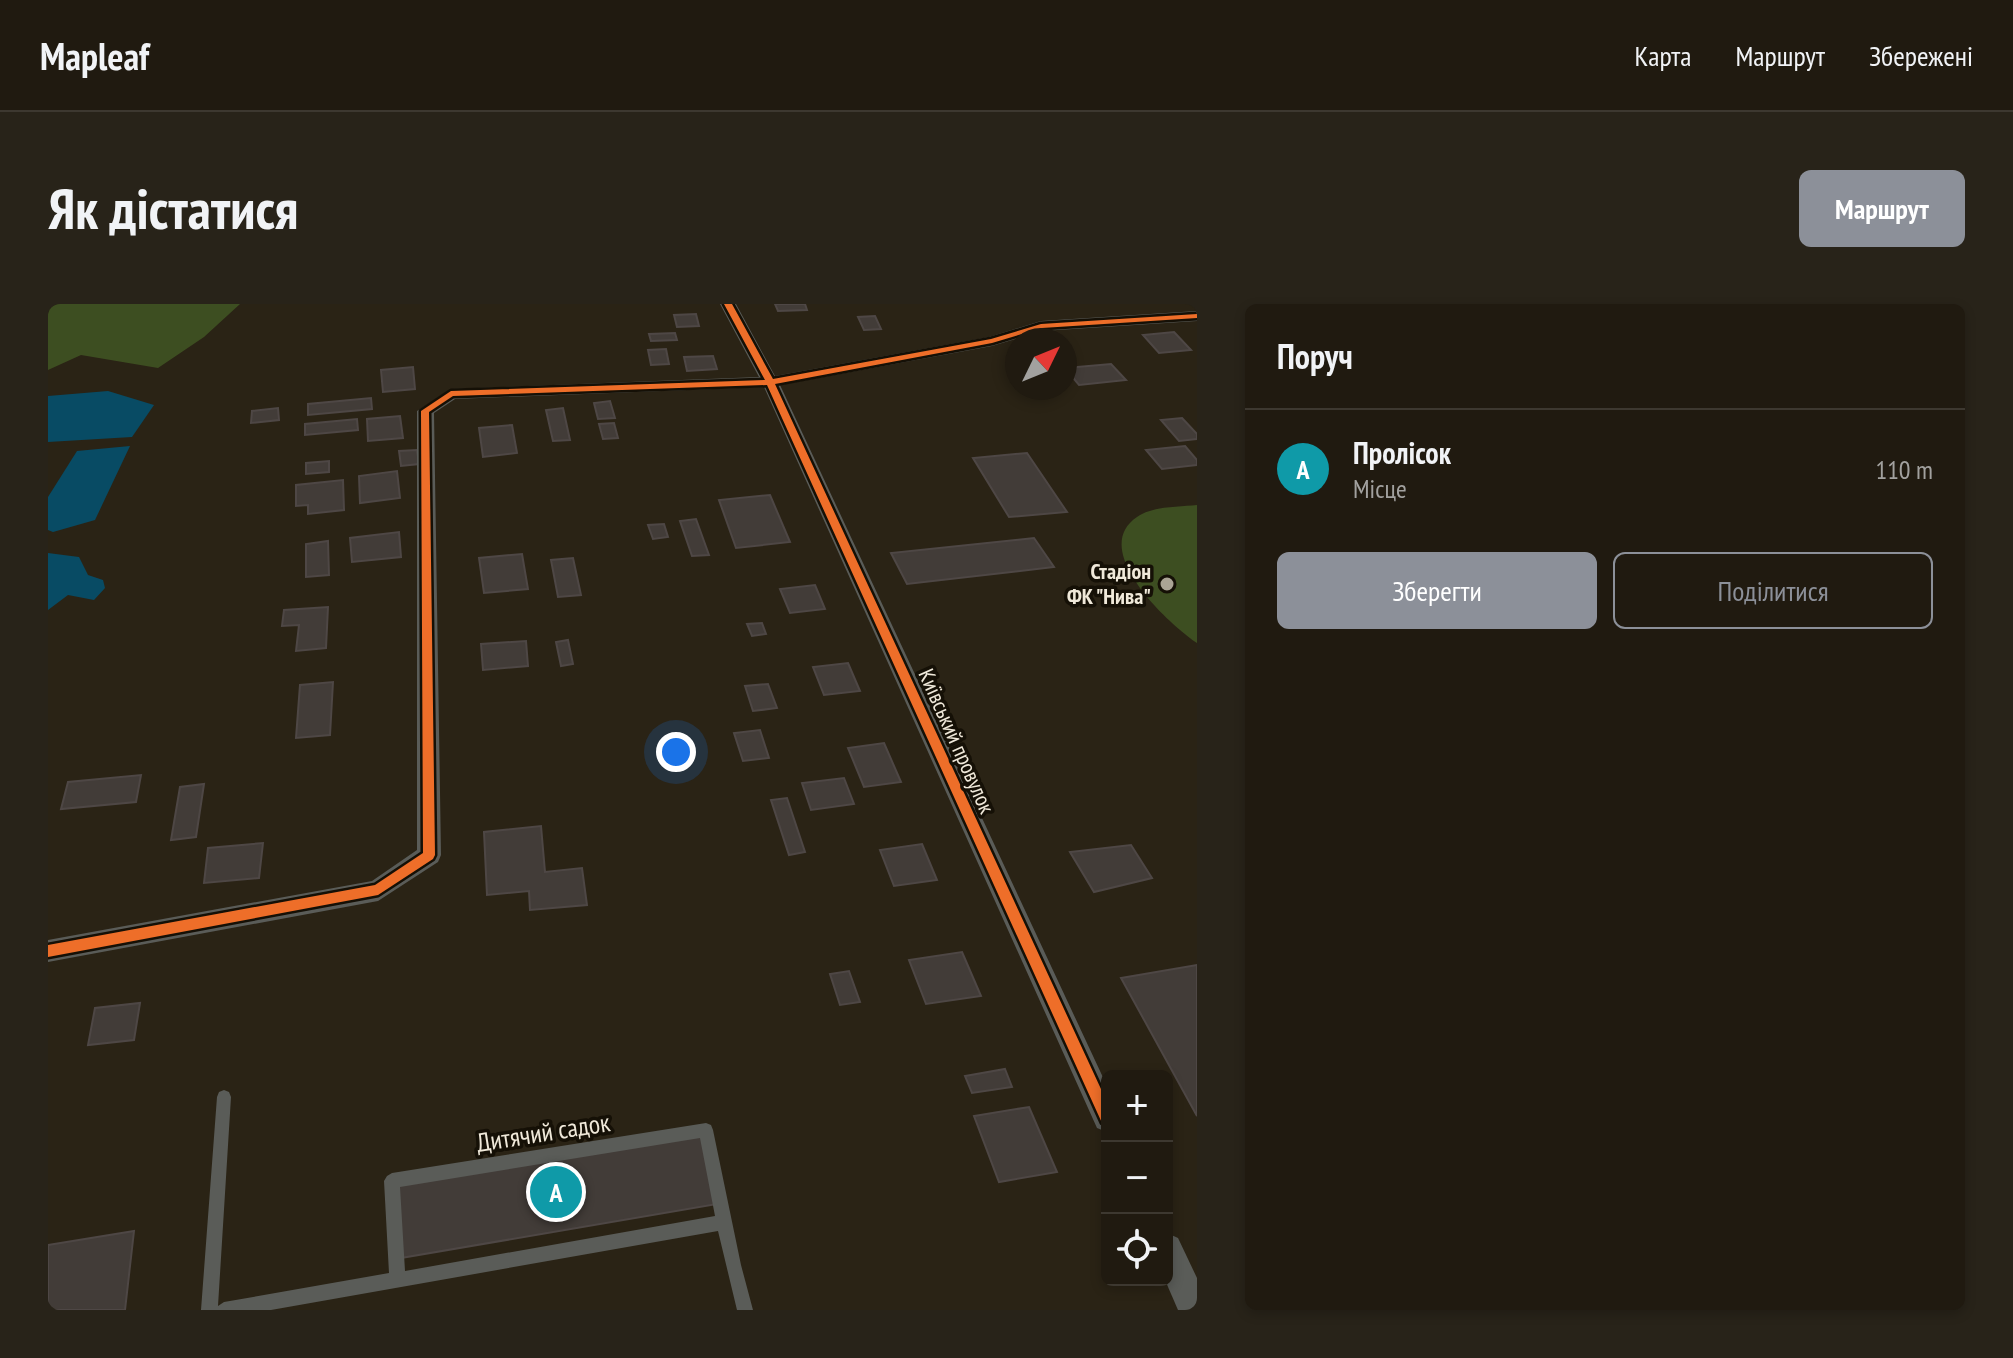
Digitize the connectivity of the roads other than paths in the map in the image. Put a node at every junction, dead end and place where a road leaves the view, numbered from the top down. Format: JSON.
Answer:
{"nodes":[{"id":1,"x":728,"y":304,"type":"edge"},
{"id":2,"x":1197,"y":316,"type":"edge"},
{"id":3,"x":770,"y":382,"type":"junction"},
{"id":4,"x":48,"y":951,"type":"edge"},
{"id":5,"x":224,"y":1097,"type":"dead end"},
{"id":6,"x":1101,"y":1105,"type":"edge"},
{"id":7,"x":725,"y":1222,"type":"junction"},
{"id":8,"x":1173,"y":1262,"type":"edge"},
{"id":9,"x":397,"y":1280,"type":"junction"},
{"id":10,"x":209,"y":1310,"type":"edge"},
{"id":11,"x":224,"y":1310,"type":"edge"},
{"id":12,"x":745,"y":1310,"type":"edge"},
{"id":13,"x":1195,"y":1310,"type":"edge"}],
"edges":[{"from":1,"to":3,"type":"street","name":"Київський провулок"},
{"from":2,"to":3,"type":"street"},
{"from":3,"to":4,"type":"street"},
{"from":3,"to":6,"type":"street","name":"Київський провулок"},
{"from":5,"to":10,"type":"lane"},
{"from":7,"to":9,"type":"lane"},
{"from":7,"to":9,"type":"lane","name":"Дитячий садок"},
{"from":7,"to":12,"type":"lane","name":"Дитячий садок"},
{"from":8,"to":13,"type":"street"},
{"from":9,"to":11,"type":"lane"}]}
